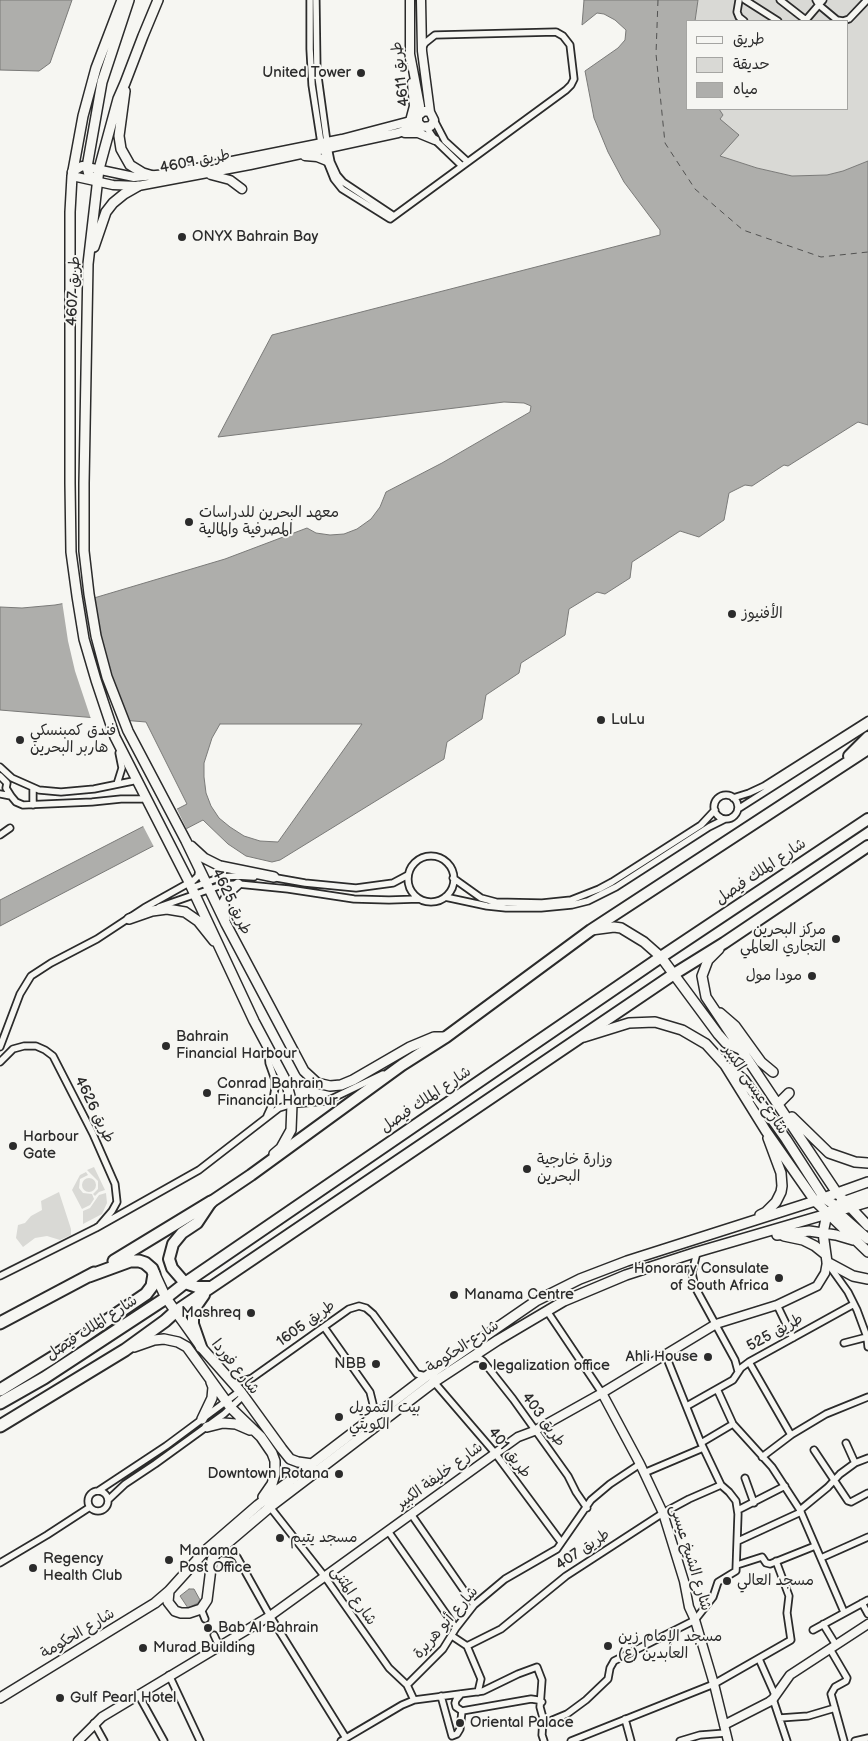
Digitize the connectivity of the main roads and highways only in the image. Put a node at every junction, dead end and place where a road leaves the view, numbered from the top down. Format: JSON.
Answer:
{"nodes":[{"id":1,"x":122,"y":0,"type":"edge"},
{"id":2,"x":129,"y":0,"type":"edge"},
{"id":3,"x":158,"y":0,"type":"edge"},
{"id":4,"x":125,"y":84,"type":"junction"},
{"id":5,"x":153,"y":176,"type":"road end"},
{"id":6,"x":97,"y":182,"type":"junction"},
{"id":7,"x":138,"y":186,"type":"road end"},
{"id":8,"x":88,"y":264,"type":"junction"},
{"id":9,"x":89,"y":594,"type":"joint"},
{"id":10,"x":76,"y":596,"type":"joint"},
{"id":11,"x":868,"y":738,"type":"edge"},
{"id":12,"x":868,"y":749,"type":"edge"},
{"id":13,"x":844,"y":764,"type":"junction"},
{"id":14,"x":868,"y":819,"type":"edge"},
{"id":15,"x":184,"y":838,"type":"junction"},
{"id":16,"x":868,"y":847,"type":"edge"},
{"id":17,"x":274,"y":877,"type":"road end"},
{"id":18,"x":238,"y":884,"type":"road end"},
{"id":19,"x":129,"y":919,"type":"road end"},
{"id":20,"x":226,"y":924,"type":"junction"},
{"id":21,"x":591,"y":930,"type":"junction"},
{"id":22,"x":724,"y":943,"type":"junction"},
{"id":23,"x":222,"y":949,"type":"junction"},
{"id":24,"x":661,"y":957,"type":"junction"},
{"id":25,"x":674,"y":974,"type":"junction"},
{"id":26,"x":712,"y":1006,"type":"junction"},
{"id":27,"x":446,"y":1037,"type":"junction"},
{"id":28,"x":581,"y":1038,"type":"junction"},
{"id":29,"x":742,"y":1050,"type":"junction"},
{"id":30,"x":725,"y":1065,"type":"junction"},
{"id":31,"x":773,"y":1072,"type":"dead end"},
{"id":32,"x":771,"y":1093,"type":"junction"},
{"id":33,"x":789,"y":1093,"type":"dead end"},
{"id":34,"x":760,"y":1102,"type":"junction"},
{"id":35,"x":779,"y":1106,"type":"junction"},
{"id":36,"x":751,"y":1108,"type":"junction"},
{"id":37,"x":768,"y":1113,"type":"junction"},
{"id":38,"x":759,"y":1120,"type":"junction"},
{"id":39,"x":766,"y":1130,"type":"junction"},
{"id":40,"x":868,"y":1164,"type":"edge"},
{"id":41,"x":251,"y":1175,"type":"junction"},
{"id":42,"x":868,"y":1182,"type":"edge"},
{"id":43,"x":837,"y":1193,"type":"junction"},
{"id":44,"x":868,"y":1193,"type":"edge"},
{"id":45,"x":824,"y":1198,"type":"junction"},
{"id":46,"x":815,"y":1201,"type":"junction"},
{"id":47,"x":211,"y":1202,"type":"junction"},
{"id":48,"x":868,"y":1202,"type":"edge"},
{"id":49,"x":838,"y":1208,"type":"junction"},
{"id":50,"x":868,"y":1226,"type":"edge"},
{"id":51,"x":718,"y":1232,"type":"junction"},
{"id":52,"x":823,"y":1233,"type":"junction"},
{"id":53,"x":756,"y":1234,"type":"junction"},
{"id":54,"x":777,"y":1235,"type":"junction"},
{"id":55,"x":868,"y":1239,"type":"edge"},
{"id":56,"x":855,"y":1241,"type":"junction"},
{"id":57,"x":868,"y":1252,"type":"edge"},
{"id":58,"x":826,"y":1258,"type":"junction"},
{"id":59,"x":152,"y":1269,"type":"junction"},
{"id":60,"x":868,"y":1273,"type":"edge"},
{"id":61,"x":89,"y":1276,"type":"junction"},
{"id":62,"x":868,"y":1279,"type":"edge"},
{"id":63,"x":184,"y":1283,"type":"junction"},
{"id":64,"x":210,"y":1287,"type":"junction"},
{"id":65,"x":166,"y":1298,"type":"junction"},
{"id":66,"x":176,"y":1311,"type":"junction"},
{"id":67,"x":0,"y":1323,"type":"edge"},
{"id":68,"x":201,"y":1347,"type":"junction"},
{"id":69,"x":124,"y":1350,"type":"junction"},
{"id":70,"x":430,"y":1379,"type":"junction"},
{"id":71,"x":210,"y":1380,"type":"junction"},
{"id":72,"x":0,"y":1390,"type":"edge"},
{"id":73,"x":0,"y":1403,"type":"edge"},
{"id":74,"x":0,"y":1426,"type":"edge"},
{"id":75,"x":261,"y":1437,"type":"junction"},
{"id":76,"x":312,"y":1464,"type":"junction"},
{"id":77,"x":258,"y":1505,"type":"junction"},
{"id":78,"x":169,"y":1591,"type":"junction"},
{"id":79,"x":0,"y":1698,"type":"edge"}],
"edges":[{"from":1,"to":10,"type":"main road","name":"طريق 4607"},
{"from":2,"to":6,"type":"main road"},
{"from":3,"to":4,"type":"main road","name":"طريق 4607"},
{"from":4,"to":5,"type":"main road"},
{"from":4,"to":6,"type":"main road","name":"طريق 4607"},
{"from":6,"to":8,"type":"main road","name":"طريق 4607"},
{"from":7,"to":8,"type":"main road"},
{"from":8,"to":9,"type":"main road","name":"طريق 4607"},
{"from":9,"to":15,"type":"main road","name":"طريق 4625"},
{"from":10,"to":23,"type":"main road","name":"طريق 4625"},
{"from":11,"to":13,"type":"highway"},
{"from":12,"to":13,"type":"highway"},
{"from":13,"to":21,"type":"highway"},
{"from":14,"to":24,"type":"highway","name":"شارع الملك فيصل"},
{"from":15,"to":17,"type":"main road"},
{"from":15,"to":20,"type":"main road","name":"طريق 4625"},
{"from":16,"to":22,"type":"highway"},
{"from":18,"to":20,"type":"main road"},
{"from":19,"to":23,"type":"main road"},
{"from":20,"to":27,"type":"main road","name":"طريق 4625"},
{"from":21,"to":24,"type":"main road","name":"شارع عيسى الكبير"},
{"from":21,"to":27,"type":"highway"},
{"from":22,"to":25,"type":"highway"},
{"from":22,"to":26,"type":"main road","name":"شارع عيسى الكبير"},
{"from":23,"to":41,"type":"main road","name":"طريق 4625"},
{"from":24,"to":25,"type":"main road","name":"شارع عيسى الكبير"},
{"from":24,"to":63,"type":"highway","name":"شارع الملك فيصل"},
{"from":25,"to":28,"type":"highway"},
{"from":25,"to":29,"type":"main road","name":"شارع عيسى الكبير"},
{"from":26,"to":29,"type":"main road","name":"شارع عيسى الكبير"},
{"from":26,"to":31,"type":"main road"},
{"from":27,"to":41,"type":"highway"},
{"from":28,"to":30,"type":"main road","name":"شارع عيسى الكبير"},
{"from":28,"to":64,"type":"highway"},
{"from":29,"to":32,"type":"main road","name":"شارع عيسى الكبير"},
{"from":30,"to":34,"type":"main road"},
{"from":30,"to":36,"type":"main road","name":"شارع عيسى الكبير"},
{"from":32,"to":34,"type":"main road"},
{"from":32,"to":35,"type":"main road","name":"شارع عيسى الكبير"},
{"from":33,"to":35,"type":"main road"},
{"from":34,"to":36,"type":"main road"},
{"from":34,"to":37,"type":"main road"},
{"from":35,"to":37,"type":"main road"},
{"from":35,"to":40,"type":"main road"},
{"from":35,"to":43,"type":"main road","name":"شارع عيسى الكبير"},
{"from":36,"to":38,"type":"main road","name":"شارع عيسى الكبير"},
{"from":37,"to":38,"type":"main road"},
{"from":37,"to":45,"type":"main road"},
{"from":38,"to":39,"type":"main road","name":"شارع عيسى الكبير"},
{"from":39,"to":46,"type":"main road","name":"شارع عيسى الكبير"},
{"from":39,"to":51,"type":"main road"},
{"from":41,"to":47,"type":"highway"},
{"from":42,"to":43,"type":"main road","name":"شارع الحكومة"},
{"from":43,"to":45,"type":"main road","name":"شارع الحكومة"},
{"from":43,"to":49,"type":"main road","name":"شارع عيسى الكبير"},
{"from":44,"to":49,"type":"main road"},
{"from":45,"to":46,"type":"main road","name":"شارع الحكومة"},
{"from":45,"to":49,"type":"main road"},
{"from":46,"to":49,"type":"main road"},
{"from":46,"to":51,"type":"main road","name":"شارع الحكومة"},
{"from":47,"to":61,"type":"highway"},
{"from":47,"to":63,"type":"highway"},
{"from":48,"to":49,"type":"main road","name":"شارع الحكومة"},
{"from":49,"to":50,"type":"main road","name":"شارع عيسى الكبير"},
{"from":49,"to":52,"type":"main road"},
{"from":49,"to":53,"type":"main road","name":"شارع الحكومة"},
{"from":49,"to":55,"type":"main road"},
{"from":49,"to":56,"type":"main road","name":"شارع عيسى الكبير"},
{"from":51,"to":70,"type":"main road","name":"شارع الحكومة"},
{"from":52,"to":54,"type":"main road"},
{"from":52,"to":56,"type":"main road"},
{"from":52,"to":58,"type":"main road"},
{"from":53,"to":54,"type":"main road"},
{"from":53,"to":70,"type":"main road","name":"شارع الحكومة"},
{"from":54,"to":58,"type":"main road"},
{"from":56,"to":57,"type":"main road","name":"شارع عيسى الكبير"},
{"from":58,"to":60,"type":"main road"},
{"from":58,"to":62,"type":"main road"},
{"from":59,"to":61,"type":"highway"},
{"from":59,"to":65,"type":"main road","name":"شارع فوردا"},
{"from":59,"to":72,"type":"highway"},
{"from":61,"to":67,"type":"highway"},
{"from":63,"to":64,"type":"highway"},
{"from":63,"to":65,"type":"highway","name":"شارع الملك فيصل"},
{"from":64,"to":66,"type":"highway"},
{"from":64,"to":68,"type":"highway"},
{"from":65,"to":66,"type":"main road","name":"شارع فوردا"},
{"from":65,"to":73,"type":"highway","name":"شارع الملك فيصل"},
{"from":66,"to":68,"type":"main road","name":"شارع فوردا"},
{"from":66,"to":69,"type":"highway"},
{"from":68,"to":76,"type":"main road","name":"شارع فوردا"},
{"from":69,"to":71,"type":"main road","name":"شارع فوردا"},
{"from":69,"to":74,"type":"highway"},
{"from":70,"to":76,"type":"main road","name":"شارع الحكومة"},
{"from":70,"to":78,"type":"main road","name":"شارع الحكومة"},
{"from":71,"to":75,"type":"main road","name":"شارع فوردا"},
{"from":71,"to":75,"type":"main road"},
{"from":75,"to":77,"type":"main road","name":"شارع فوردا"},
{"from":76,"to":77,"type":"main road","name":"شارع الحكومة"},
{"from":77,"to":78,"type":"main road","name":"شارع الحكومة"},
{"from":78,"to":79,"type":"main road","name":"شارع الحكومة"}]}
